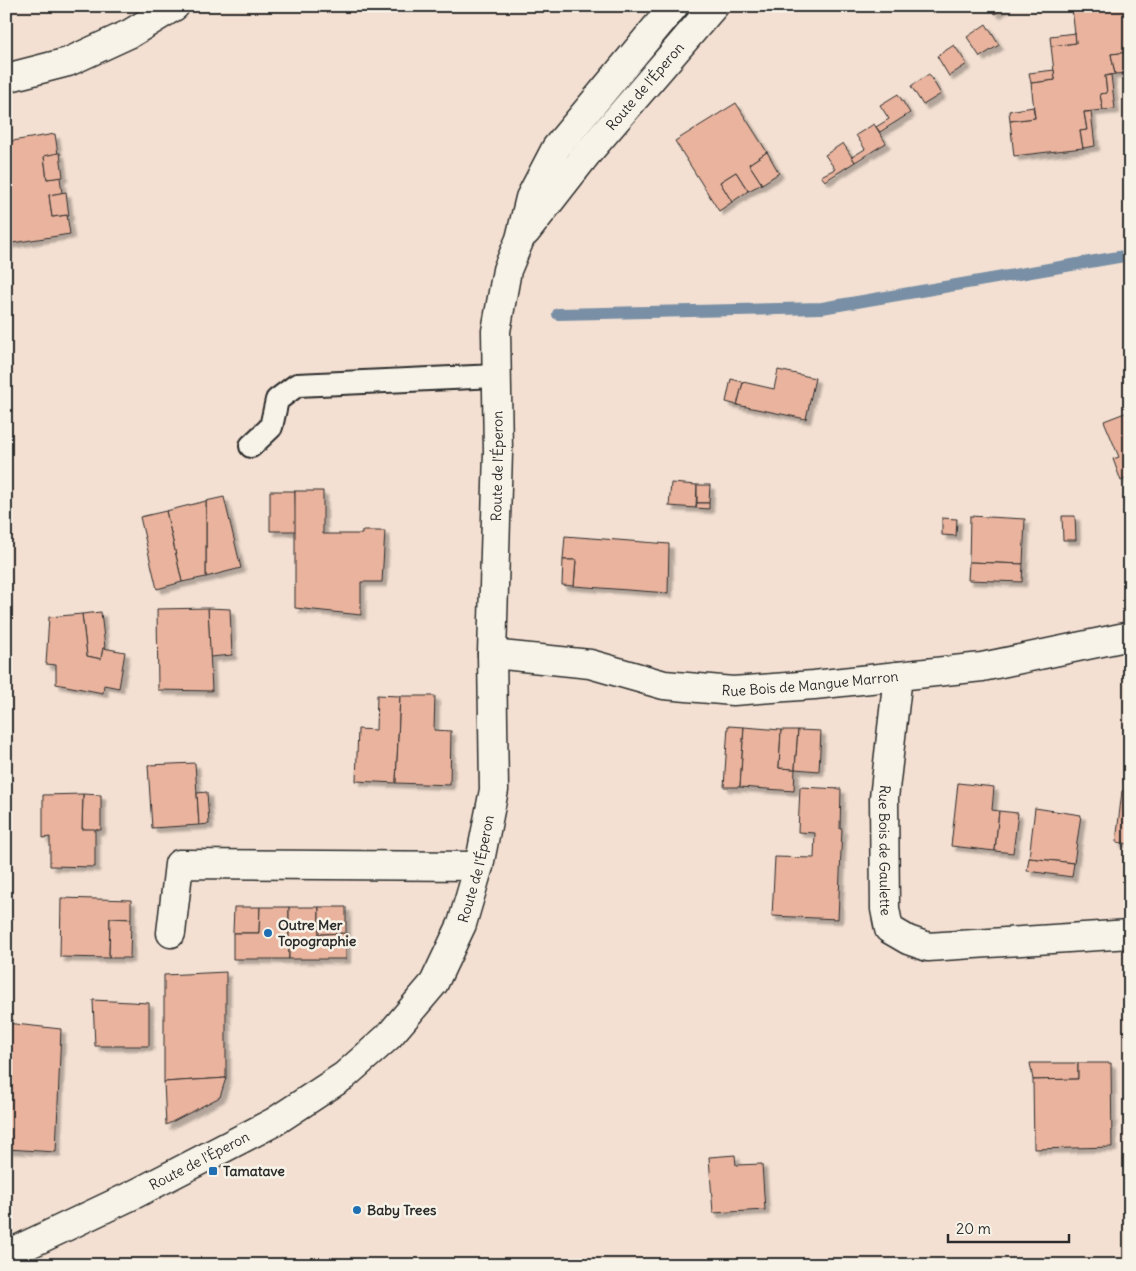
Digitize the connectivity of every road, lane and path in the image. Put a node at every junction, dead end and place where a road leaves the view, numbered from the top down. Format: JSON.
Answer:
{"nodes":[{"id":1,"x":175,"y":6,"type":"edge"},
{"id":2,"x":674,"y":6,"type":"edge"},
{"id":3,"x":714,"y":6,"type":"edge"},
{"id":4,"x":6,"y":78,"type":"edge"},
{"id":5,"x":520,"y":239,"type":"junction"},
{"id":6,"x":496,"y":376,"type":"junction"},
{"id":7,"x":251,"y":446,"type":"dead end"},
{"id":8,"x":1130,"y":636,"type":"edge"},
{"id":9,"x":492,"y":654,"type":"junction"},
{"id":10,"x":898,"y":676,"type":"junction"},
{"id":11,"x":479,"y":866,"type":"junction"},
{"id":12,"x":171,"y":933,"type":"dead end"},
{"id":13,"x":1130,"y":934,"type":"edge"},
{"id":14,"x":6,"y":1255,"type":"edge"}],
"edges":[{"from":1,"to":4,"type":"main road"},
{"from":2,"to":5,"type":"main road","name":"Route de l'Éperon"},
{"from":3,"to":5,"type":"main road","name":"Route de l'Éperon"},
{"from":5,"to":6,"type":"main road","name":"Route de l'Éperon"},
{"from":6,"to":7,"type":"lane"},
{"from":6,"to":9,"type":"main road","name":"Route de l'Éperon"},
{"from":8,"to":10,"type":"main road","name":"Rue Bois de Mangue Marron"},
{"from":9,"to":10,"type":"main road","name":"Rue Bois de Mangue Marron"},
{"from":9,"to":11,"type":"main road","name":"Route de l'Éperon"},
{"from":10,"to":13,"type":"main road","name":"Rue Bois de Gaulette"},
{"from":11,"to":12,"type":"main road"},
{"from":11,"to":14,"type":"main road","name":"Route de l'Éperon"}]}
